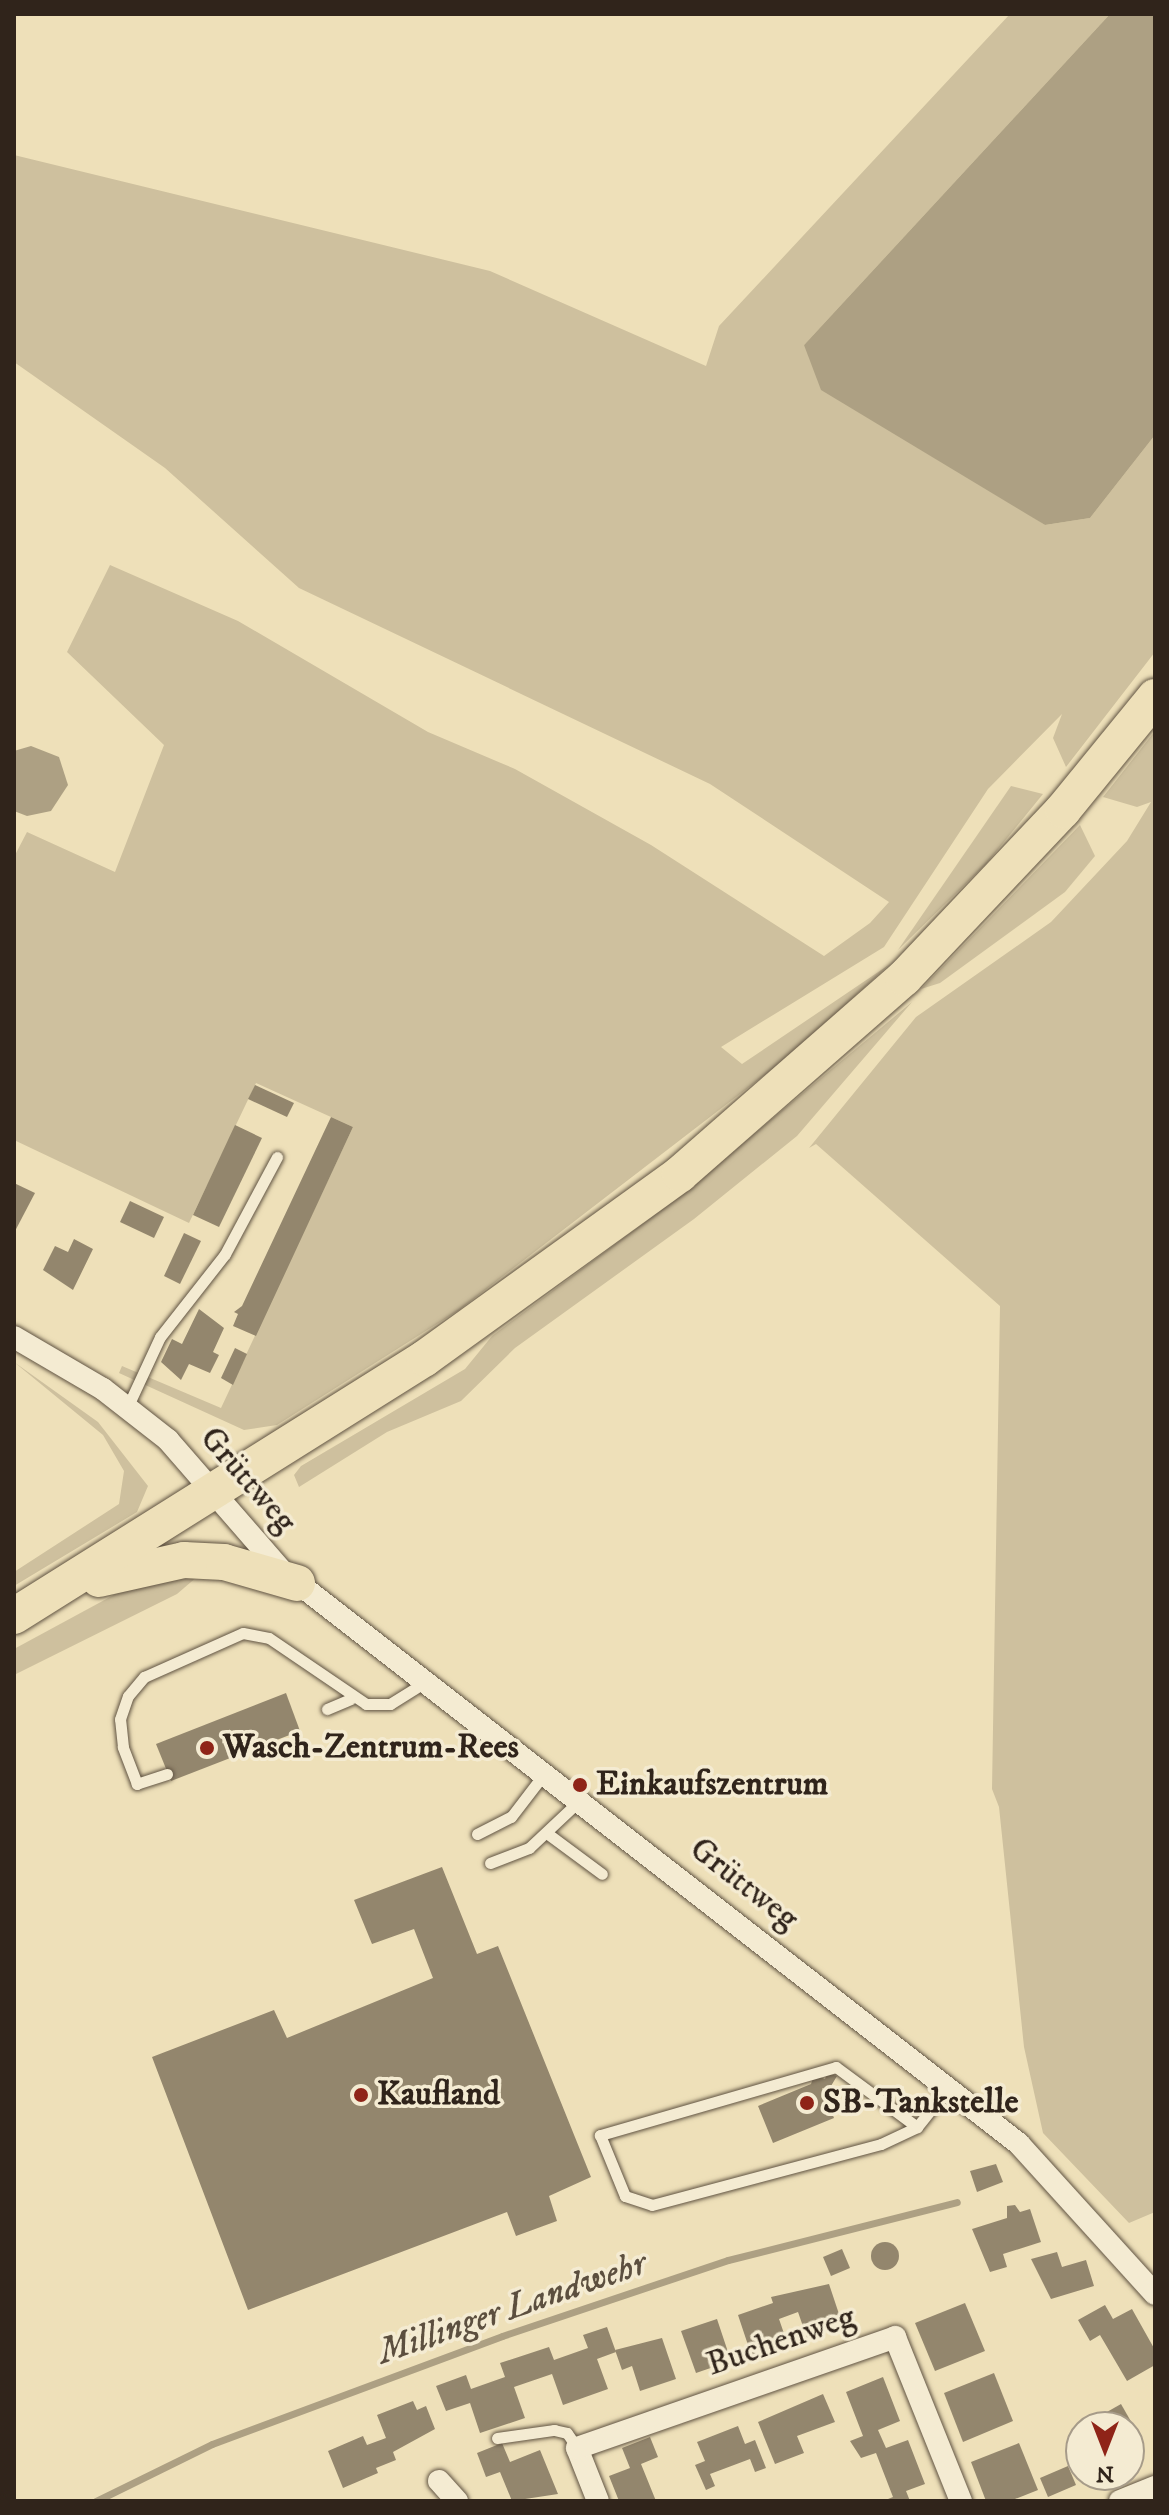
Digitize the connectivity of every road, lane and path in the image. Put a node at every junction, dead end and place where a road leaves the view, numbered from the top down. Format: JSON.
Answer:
{"nodes":[{"id":1,"x":1155,"y":697,"type":"edge"},
{"id":2,"x":277,"y":1157,"type":"dead end"},
{"id":3,"x":14,"y":1337,"type":"edge"},
{"id":4,"x":127,"y":1408,"type":"junction"},
{"id":5,"x":216,"y":1493,"type":"junction"},
{"id":6,"x":297,"y":1583,"type":"junction"},
{"id":7,"x":48,"y":1596,"type":"junction"},
{"id":8,"x":14,"y":1616,"type":"edge"},
{"id":9,"x":424,"y":1683,"type":"junction"},
{"id":10,"x":350,"y":1699,"type":"junction"},
{"id":11,"x":327,"y":1709,"type":"dead end"},
{"id":12,"x":167,"y":1774,"type":"dead end"},
{"id":13,"x":544,"y":1774,"type":"junction"},
{"id":14,"x":579,"y":1801,"type":"junction"},
{"id":15,"x":477,"y":1834,"type":"dead end"},
{"id":16,"x":548,"y":1834,"type":"junction"},
{"id":17,"x":490,"y":1863,"type":"dead end"},
{"id":18,"x":602,"y":1874,"type":"dead end"},
{"id":19,"x":949,"y":2087,"type":"junction"},
{"id":20,"x":917,"y":2127,"type":"junction"},
{"id":21,"x":1155,"y":2294,"type":"edge"},
{"id":22,"x":497,"y":2438,"type":"dead end"},
{"id":23,"x":577,"y":2448,"type":"junction"},
{"id":24,"x":439,"y":2481,"type":"dead end"},
{"id":25,"x":1155,"y":2487,"type":"edge"},
{"id":26,"x":457,"y":2501,"type":"edge"},
{"id":27,"x":598,"y":2501,"type":"edge"},
{"id":28,"x":961,"y":2501,"type":"edge"},
{"id":29,"x":1120,"y":2501,"type":"edge"}],
"edges":[{"from":1,"to":5,"type":"main road"},
{"from":2,"to":4,"type":"lane"},
{"from":3,"to":4,"type":"street","name":"Grüttweg"},
{"from":4,"to":5,"type":"street","name":"Grüttweg"},
{"from":5,"to":6,"type":"street","name":"Grüttweg"},
{"from":5,"to":7,"type":"main road"},
{"from":6,"to":7,"type":"main road"},
{"from":6,"to":9,"type":"street","name":"Grüttweg"},
{"from":7,"to":8,"type":"main road"},
{"from":9,"to":10,"type":"lane"},
{"from":9,"to":13,"type":"street","name":"Grüttweg"},
{"from":10,"to":11,"type":"lane"},
{"from":10,"to":12,"type":"lane"},
{"from":13,"to":14,"type":"street","name":"Grüttweg"},
{"from":13,"to":15,"type":"lane"},
{"from":14,"to":16,"type":"lane"},
{"from":14,"to":19,"type":"street","name":"Grüttweg"},
{"from":16,"to":17,"type":"lane"},
{"from":16,"to":18,"type":"lane"},
{"from":19,"to":20,"type":"lane"},
{"from":19,"to":21,"type":"street","name":"Grüttweg"},
{"from":20,"to":20,"type":"lane"},
{"from":22,"to":23,"type":"lane"},
{"from":23,"to":27,"type":"street"},
{"from":23,"to":28,"type":"street","name":"Buchenweg"},
{"from":24,"to":26,"type":"street"},
{"from":25,"to":29,"type":"street"}]}
